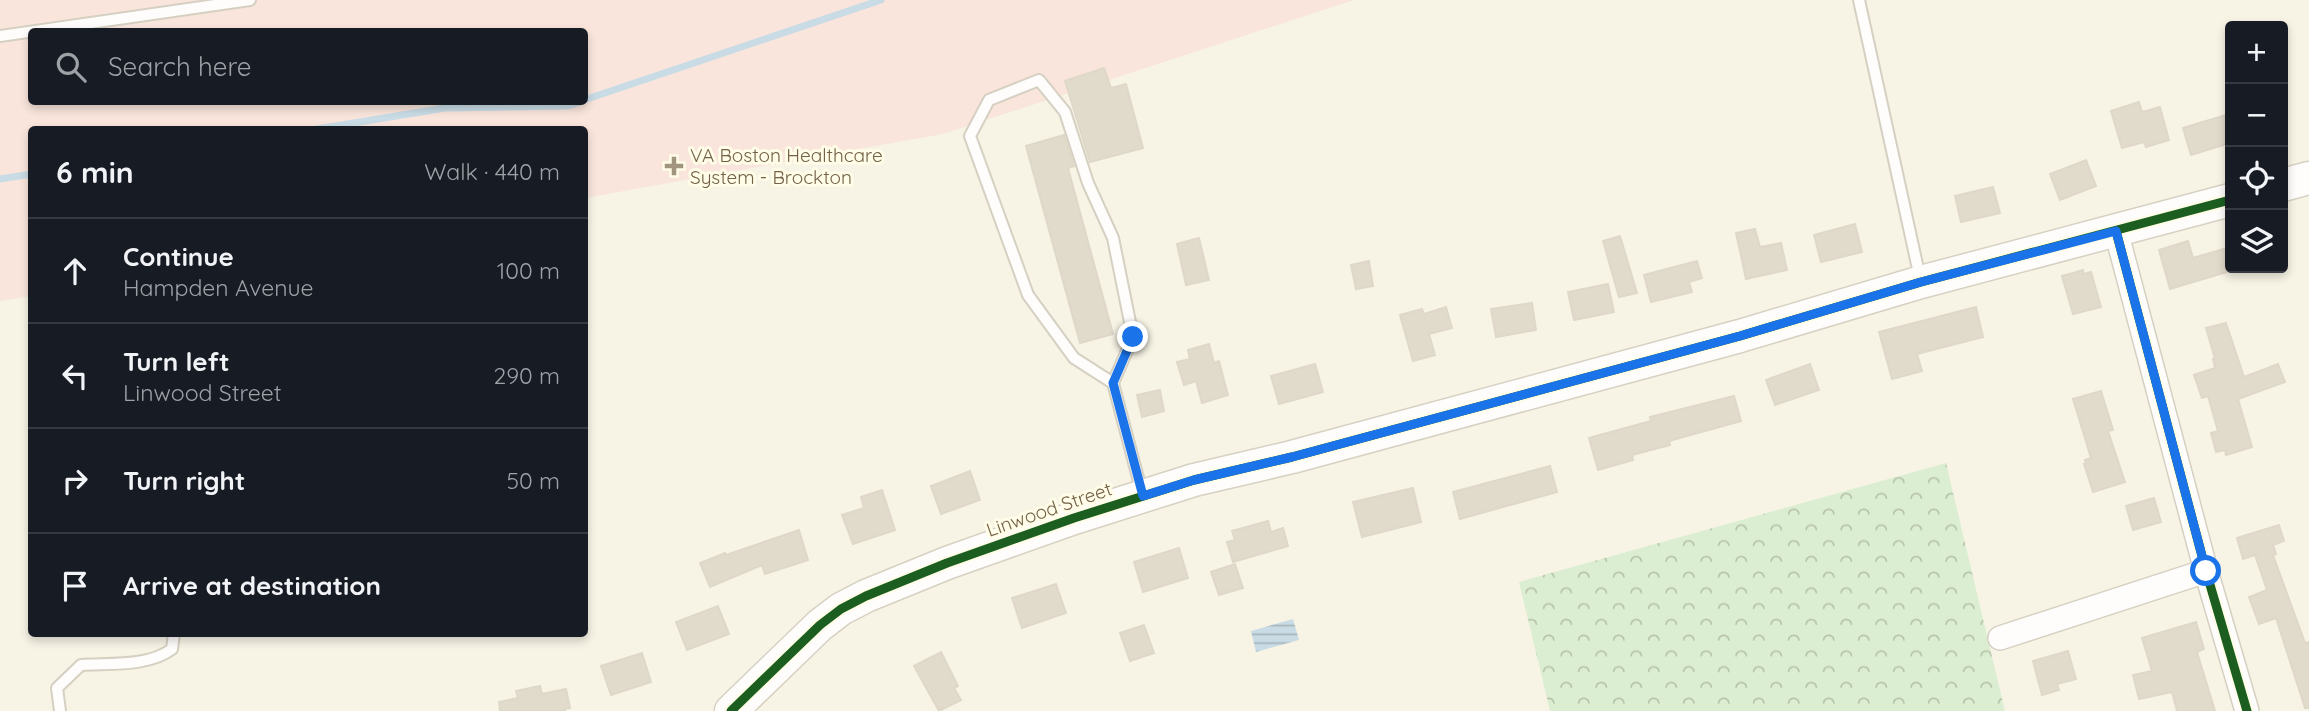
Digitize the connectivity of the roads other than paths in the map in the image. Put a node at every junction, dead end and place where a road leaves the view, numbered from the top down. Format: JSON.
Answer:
{"nodes":[{"id":1,"x":250,"y":0,"type":"edge"},
{"id":2,"x":1860,"y":0,"type":"edge"},
{"id":3,"x":56,"y":28,"type":"edge"},
{"id":4,"x":28,"y":32,"type":"edge"},
{"id":5,"x":0,"y":36,"type":"edge"},
{"id":6,"x":2309,"y":178,"type":"edge"},
{"id":7,"x":2288,"y":184,"type":"edge"},
{"id":8,"x":2225,"y":201,"type":"edge"},
{"id":9,"x":2116,"y":231,"type":"junction"},
{"id":10,"x":1921,"y":282,"type":"junction"},
{"id":11,"x":1113,"y":383,"type":"junction"},
{"id":12,"x":1143,"y":496,"type":"junction"},
{"id":13,"x":2206,"y":571,"type":"junction"},
{"id":14,"x":174,"y":637,"type":"edge"},
{"id":15,"x":2000,"y":638,"type":"dead end"},
{"id":16,"x":60,"y":711,"type":"edge"},
{"id":17,"x":731,"y":711,"type":"edge"},
{"id":18,"x":2247,"y":711,"type":"edge"}],
"edges":[{"from":1,"to":3,"type":"lane"},
{"from":2,"to":10,"type":"lane"},
{"from":4,"to":5,"type":"lane"},
{"from":6,"to":7,"type":"street"},
{"from":8,"to":9,"type":"street","name":"Linwood Street"},
{"from":9,"to":10,"type":"street","name":"Linwood Street"},
{"from":9,"to":13,"type":"street"},
{"from":10,"to":12,"type":"street","name":"Linwood Street"},
{"from":11,"to":11,"type":"lane"},
{"from":11,"to":12,"type":"lane"},
{"from":12,"to":17,"type":"street","name":"Linwood Street"},
{"from":13,"to":15,"type":"street"},
{"from":13,"to":18,"type":"street"},
{"from":14,"to":16,"type":"lane"}]}
